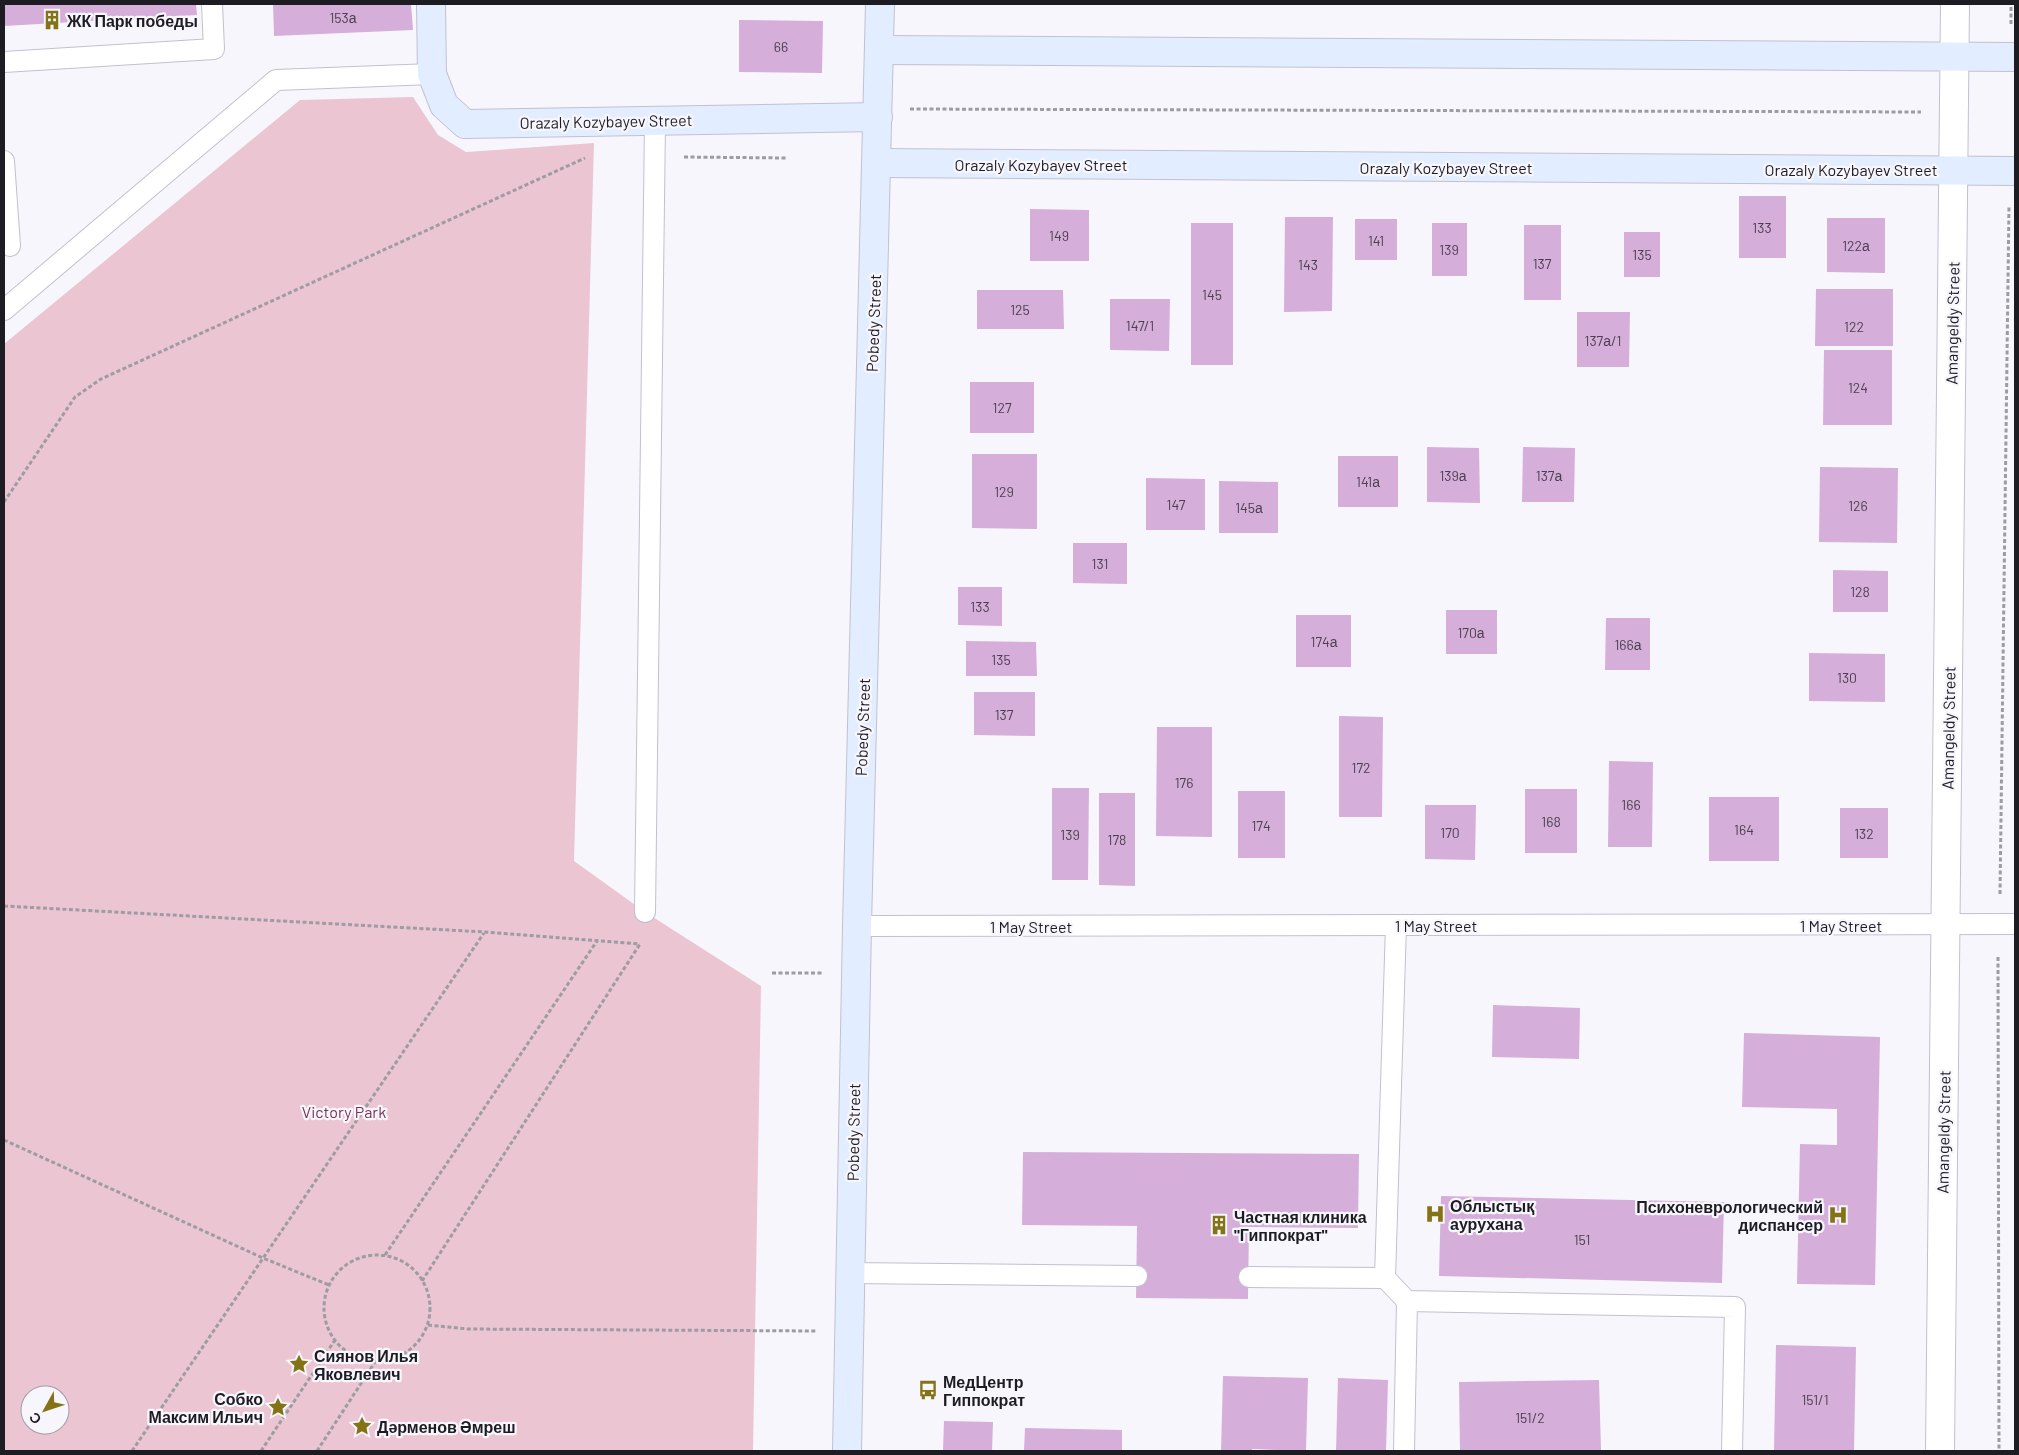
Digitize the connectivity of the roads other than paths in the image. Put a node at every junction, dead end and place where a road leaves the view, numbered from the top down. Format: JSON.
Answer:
{"nodes":[{"id":1,"x":212,"y":4,"type":"edge"},
{"id":2,"x":431,"y":4,"type":"edge"},
{"id":3,"x":880,"y":4,"type":"edge"},
{"id":4,"x":1955,"y":4,"type":"edge"},
{"id":5,"x":879,"y":50,"type":"junction"},
{"id":6,"x":1955,"y":57,"type":"junction"},
{"id":7,"x":2015,"y":57,"type":"edge"},
{"id":8,"x":4,"y":62,"type":"edge"},
{"id":9,"x":432,"y":74,"type":"junction"},
{"id":10,"x":878,"y":113,"type":"junction"},
{"id":11,"x":654,"y":121,"type":"junction"},
{"id":12,"x":4,"y":161,"type":"edge"},
{"id":13,"x":877,"y":163,"type":"junction"},
{"id":14,"x":1954,"y":170,"type":"junction"},
{"id":15,"x":2012,"y":170,"type":"edge"},
{"id":16,"x":10,"y":246,"type":"dead end"},
{"id":17,"x":4,"y":310,"type":"edge"},
{"id":18,"x":645,"y":912,"type":"road end"},
{"id":19,"x":2008,"y":924,"type":"edge"},
{"id":20,"x":1396,"y":925,"type":"junction"},
{"id":21,"x":1946,"y":925,"type":"junction"},
{"id":22,"x":857,"y":926,"type":"junction"},
{"id":23,"x":850,"y":1273,"type":"junction"},
{"id":24,"x":1137,"y":1276,"type":"dead end"},
{"id":25,"x":1248,"y":1277,"type":"dead end"},
{"id":26,"x":1385,"y":1278,"type":"junction"},
{"id":27,"x":1407,"y":1301,"type":"junction"},
{"id":28,"x":847,"y":1451,"type":"edge"},
{"id":29,"x":1404,"y":1451,"type":"edge"},
{"id":30,"x":1732,"y":1451,"type":"edge"},
{"id":31,"x":1940,"y":1451,"type":"edge"}],
"edges":[{"from":1,"to":8,"type":"lane"},
{"from":2,"to":9,"type":"street","name":"Orazaly Kozybayev Street"},
{"from":3,"to":5,"type":"street","name":"Pobedy Street"},
{"from":4,"to":6,"type":"street","name":"Amangeldy Street"},
{"from":5,"to":6,"type":"street"},
{"from":5,"to":10,"type":"street","name":"Pobedy Street"},
{"from":6,"to":7,"type":"street"},
{"from":6,"to":14,"type":"street","name":"Amangeldy Street"},
{"from":9,"to":11,"type":"street","name":"Orazaly Kozybayev Street"},
{"from":9,"to":17,"type":"lane"},
{"from":10,"to":11,"type":"street","name":"Orazaly Kozybayev Street"},
{"from":10,"to":13,"type":"street","name":"Pobedy Street"},
{"from":11,"to":18,"type":"lane"},
{"from":12,"to":16,"type":"lane"},
{"from":13,"to":14,"type":"street","name":"Orazaly Kozybayev Street"},
{"from":13,"to":22,"type":"street","name":"Pobedy Street"},
{"from":14,"to":15,"type":"street","name":"Orazaly Kozybayev Street"},
{"from":14,"to":21,"type":"street","name":"Amangeldy Street"},
{"from":19,"to":21,"type":"lane","name":"1 May Street"},
{"from":20,"to":21,"type":"lane","name":"1 May Street"},
{"from":20,"to":22,"type":"lane","name":"1 May Street"},
{"from":20,"to":26,"type":"lane"},
{"from":21,"to":31,"type":"street","name":"Amangeldy Street"},
{"from":22,"to":23,"type":"street","name":"Pobedy Street"},
{"from":23,"to":24,"type":"lane"},
{"from":23,"to":28,"type":"street","name":"Pobedy Street"},
{"from":25,"to":26,"type":"lane"},
{"from":26,"to":27,"type":"lane"},
{"from":27,"to":29,"type":"lane"},
{"from":27,"to":30,"type":"lane"}]}
